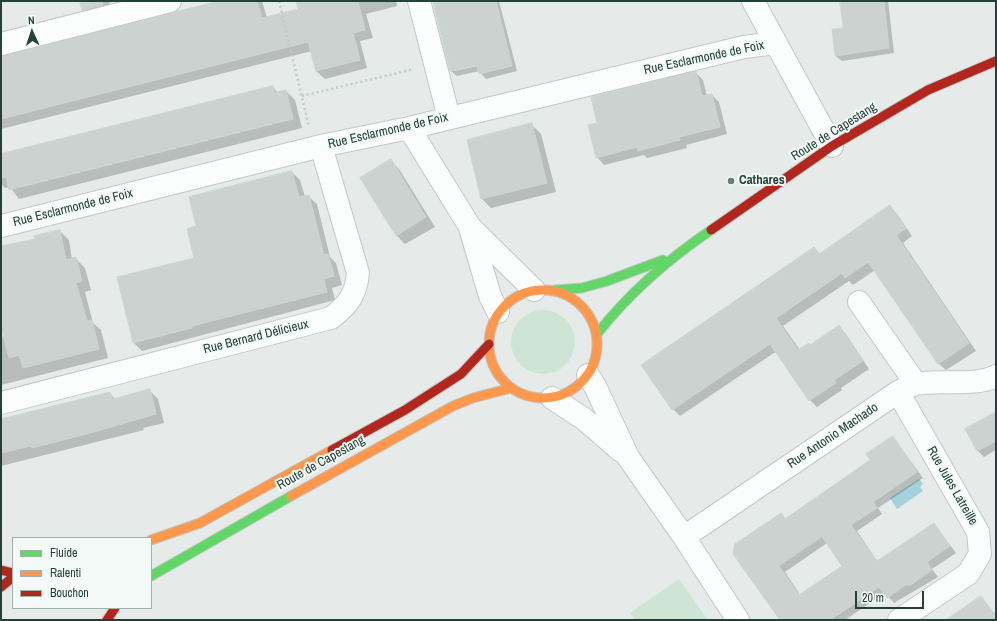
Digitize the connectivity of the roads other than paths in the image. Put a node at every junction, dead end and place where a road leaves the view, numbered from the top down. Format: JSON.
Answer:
{"nodes":[{"id":1,"x":170,"y":1,"type":"edge"},
{"id":2,"x":419,"y":1,"type":"edge"},
{"id":3,"x":753,"y":1,"type":"edge"},
{"id":4,"x":776,"y":43,"type":"junction"},
{"id":5,"x":1,"y":44,"type":"edge"},
{"id":6,"x":996,"y":61,"type":"edge"},
{"id":7,"x":449,"y":118,"type":"junction"},
{"id":8,"x":409,"y":128,"type":"junction"},
{"id":9,"x":322,"y":146,"type":"junction"},
{"id":10,"x":832,"y":146,"type":"junction"},
{"id":11,"x":1,"y":226,"type":"edge"},
{"id":12,"x":470,"y":227,"type":"junction"},
{"id":13,"x":675,"y":255,"type":"junction"},
{"id":14,"x":534,"y":290,"type":"junction"},
{"id":15,"x":555,"y":290,"type":"junction"},
{"id":16,"x":859,"y":302,"type":"dead end"},
{"id":17,"x":498,"y":312,"type":"junction"},
{"id":18,"x":597,"y":334,"type":"junction"},
{"id":19,"x":489,"y":344,"type":"junction"},
{"id":20,"x":588,"y":375,"type":"junction"},
{"id":21,"x":996,"y":376,"type":"edge"},
{"id":22,"x":511,"y":388,"type":"junction"},
{"id":23,"x":907,"y":388,"type":"junction"},
{"id":24,"x":552,"y":398,"type":"junction"},
{"id":25,"x":1,"y":402,"type":"edge"},
{"id":26,"x":628,"y":457,"type":"junction"},
{"id":27,"x":684,"y":537,"type":"junction"},
{"id":28,"x":152,"y":540,"type":"edge"},
{"id":29,"x":1,"y":570,"type":"edge"},
{"id":30,"x":12,"y":573,"type":"edge"},
{"id":31,"x":152,"y":575,"type":"edge"},
{"id":32,"x":12,"y":578,"type":"edge"},
{"id":33,"x":1,"y":587,"type":"edge"},
{"id":34,"x":114,"y":609,"type":"edge"},
{"id":35,"x":102,"y":618,"type":"edge"},
{"id":36,"x":738,"y":620,"type":"edge"},
{"id":37,"x":899,"y":620,"type":"edge"}],
"edges":[{"from":1,"to":5,"type":"street"},
{"from":2,"to":7,"type":"street"},
{"from":3,"to":4,"type":"street"},
{"from":4,"to":7,"type":"street","name":"Rue Esclarmonde de Foix"},
{"from":4,"to":10,"type":"street"},
{"from":6,"to":10,"type":"main road","name":"Route de Capestang"},
{"from":7,"to":8,"type":"street","name":"Rue Esclarmonde de Foix"},
{"from":8,"to":9,"type":"street","name":"Rue Esclarmonde de Foix"},
{"from":8,"to":12,"type":"street"},
{"from":9,"to":11,"type":"street","name":"Rue Esclarmonde de Foix"},
{"from":9,"to":25,"type":"street","name":"Rue Bernard Délicieux"},
{"from":10,"to":13,"type":"main road","name":"Route de Capestang"},
{"from":12,"to":14,"type":"street"},
{"from":12,"to":17,"type":"street"},
{"from":13,"to":15,"type":"main road","name":"Route de Capestang"},
{"from":13,"to":18,"type":"main road","name":"Route de Capestang"},
{"from":14,"to":15,"type":"main road"},
{"from":14,"to":17,"type":"main road"},
{"from":15,"to":18,"type":"main road"},
{"from":16,"to":23,"type":"street","name":"Rue Jules Latreille"},
{"from":17,"to":19,"type":"main road"},
{"from":18,"to":20,"type":"main road"},
{"from":19,"to":22,"type":"main road"},
{"from":19,"to":28,"type":"main road","name":"Route de Capestang"},
{"from":20,"to":24,"type":"main road"},
{"from":20,"to":26,"type":"street"},
{"from":21,"to":23,"type":"street"},
{"from":22,"to":24,"type":"main road"},
{"from":22,"to":31,"type":"main road","name":"Route de Capestang"},
{"from":23,"to":27,"type":"street","name":"Rue Antonio Machado"},
{"from":23,"to":37,"type":"street","name":"Rue Jules Latreille"},
{"from":24,"to":26,"type":"street"},
{"from":26,"to":27,"type":"street"},
{"from":27,"to":36,"type":"street"},
{"from":29,"to":30,"type":"main road"},
{"from":32,"to":33,"type":"main road"},
{"from":34,"to":35,"type":"main road"}]}
